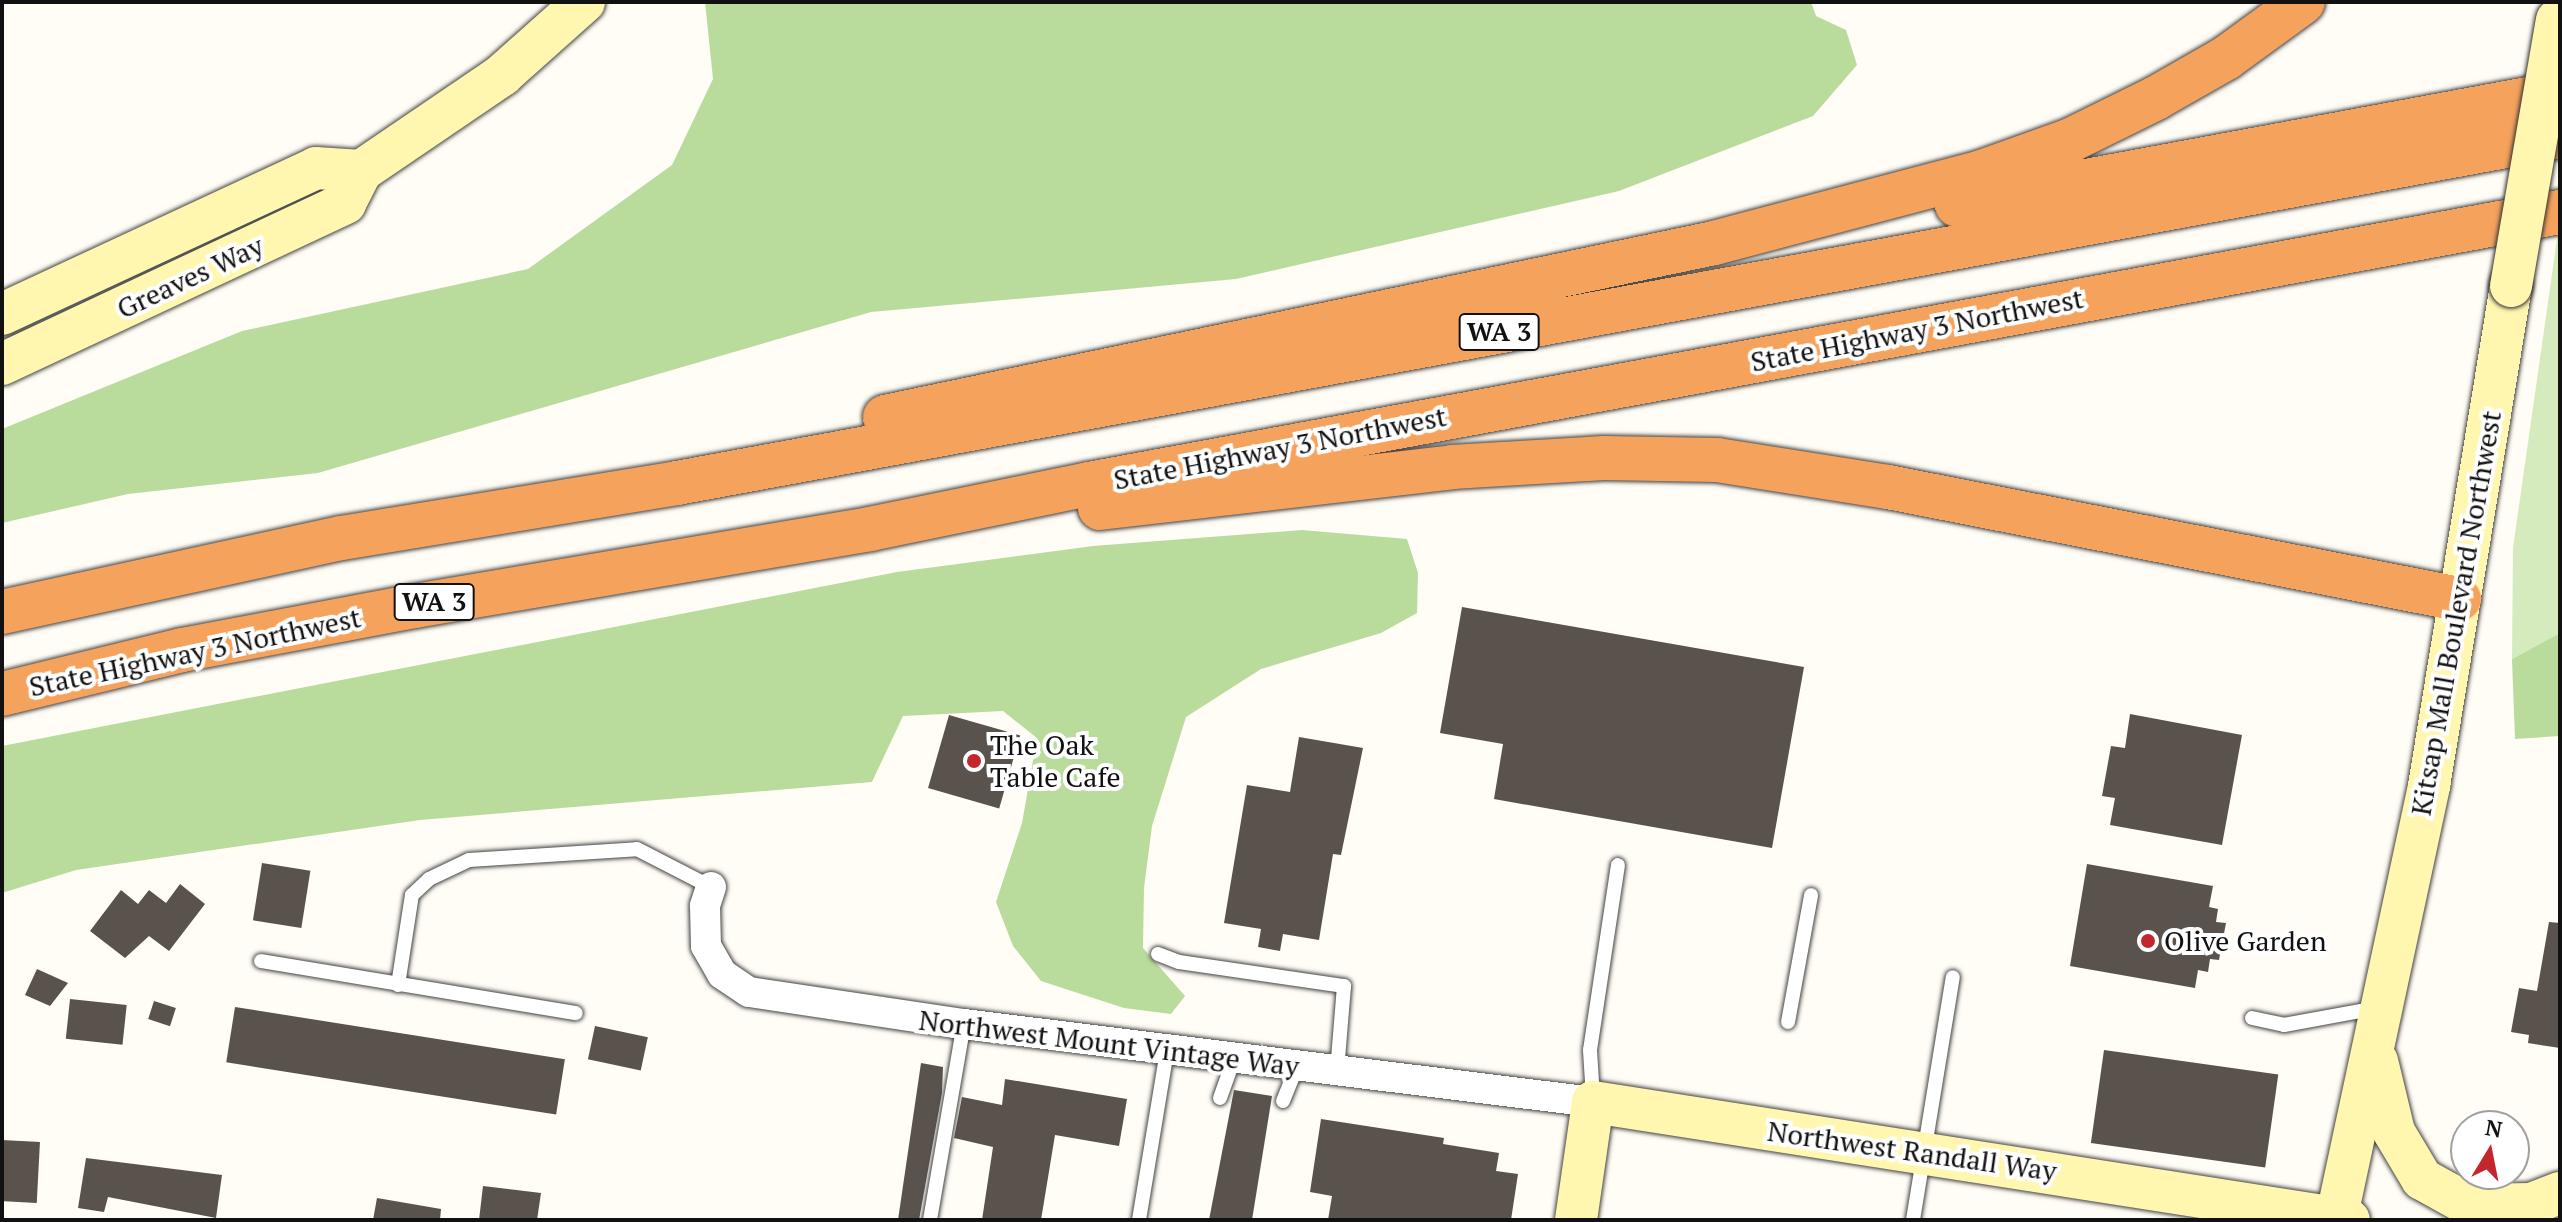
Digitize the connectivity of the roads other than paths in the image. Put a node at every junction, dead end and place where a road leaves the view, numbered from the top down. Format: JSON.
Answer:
{"nodes":[{"id":1,"x":584,"y":2,"type":"edge"},
{"id":2,"x":2303,"y":2,"type":"edge"},
{"id":3,"x":2558,"y":11,"type":"edge"},
{"id":4,"x":2560,"y":93,"type":"edge"},
{"id":5,"x":2560,"y":136,"type":"edge"},
{"id":6,"x":361,"y":171,"type":"junction"},
{"id":7,"x":2560,"y":212,"type":"edge"},
{"id":8,"x":1714,"y":243,"type":"junction"},
{"id":9,"x":2,"y":314,"type":"edge"},
{"id":10,"x":2,"y":364,"type":"edge"},
{"id":11,"x":436,"y":520,"type":"junction"},
{"id":12,"x":870,"y":529,"type":"junction"},
{"id":13,"x":2459,"y":599,"type":"junction"},
{"id":14,"x":2,"y":612,"type":"edge"},
{"id":15,"x":2,"y":694,"type":"edge"},
{"id":16,"x":1618,"y":865,"type":"dead end"},
{"id":17,"x":711,"y":887,"type":"joint"},
{"id":18,"x":1811,"y":895,"type":"dead end"},
{"id":19,"x":1158,"y":954,"type":"dead end"},
{"id":20,"x":261,"y":961,"type":"dead end"},
{"id":21,"x":1953,"y":977,"type":"dead end"},
{"id":22,"x":398,"y":985,"type":"junction"},
{"id":23,"x":2383,"y":1007,"type":"junction"},
{"id":24,"x":576,"y":1013,"type":"dead end"},
{"id":25,"x":2252,"y":1018,"type":"dead end"},
{"id":26,"x":1788,"y":1022,"type":"dead end"},
{"id":27,"x":964,"y":1024,"type":"junction"},
{"id":28,"x":1167,"y":1050,"type":"junction"},
{"id":29,"x":2374,"y":1051,"type":"junction"},
{"id":30,"x":1234,"y":1059,"type":"junction"},
{"id":31,"x":1297,"y":1067,"type":"junction"},
{"id":32,"x":1337,"y":1072,"type":"junction"},
{"id":33,"x":1220,"y":1098,"type":"dead end"},
{"id":34,"x":1283,"y":1101,"type":"dead end"},
{"id":35,"x":1593,"y":1102,"type":"junction"},
{"id":36,"x":1924,"y":1151,"type":"junction"},
{"id":37,"x":2560,"y":1193,"type":"edge"},
{"id":38,"x":2340,"y":1219,"type":"edge"},
{"id":39,"x":930,"y":1220,"type":"edge"},
{"id":40,"x":1139,"y":1220,"type":"edge"},
{"id":41,"x":1576,"y":1220,"type":"edge"},
{"id":42,"x":1913,"y":1220,"type":"edge"}],
"edges":[{"from":1,"to":6,"type":"main road","name":"Greaves Way"},
{"from":2,"to":8,"type":"highway"},
{"from":3,"to":13,"type":"main road","name":"Kitsap Mall Boulevard Northwest","bridge":true},
{"from":4,"to":8,"type":"highway"},
{"from":5,"to":11,"type":"highway","number":"WA 3"},
{"from":6,"to":9,"type":"main road","name":"Greaves Way"},
{"from":6,"to":10,"type":"main road","name":"Greaves Way"},
{"from":7,"to":12,"type":"highway","name":"State Highway 3 Northwest","number":"WA 3"},
{"from":8,"to":11,"type":"highway"},
{"from":11,"to":14,"type":"highway","number":"WA 3"},
{"from":12,"to":13,"type":"highway"},
{"from":12,"to":15,"type":"highway","name":"State Highway 3 Northwest","number":"WA 3"},
{"from":13,"to":23,"type":"main road","name":"Kitsap Mall Boulevard Northwest"},
{"from":16,"to":35,"type":"lane"},
{"from":17,"to":22,"type":"lane"},
{"from":17,"to":27,"type":"street","name":"Northwest Mount Vintage Way"},
{"from":18,"to":26,"type":"lane"},
{"from":19,"to":32,"type":"lane"},
{"from":20,"to":22,"type":"lane"},
{"from":21,"to":36,"type":"lane"},
{"from":22,"to":24,"type":"lane"},
{"from":23,"to":25,"type":"lane"},
{"from":23,"to":29,"type":"main road","name":"Kitsap Mall Boulevard Northwest"},
{"from":27,"to":28,"type":"street","name":"Northwest Mount Vintage Way"},
{"from":27,"to":39,"type":"lane"},
{"from":28,"to":30,"type":"street","name":"Northwest Mount Vintage Way"},
{"from":28,"to":40,"type":"lane"},
{"from":29,"to":37,"type":"main road"},
{"from":29,"to":38,"type":"main road","name":"Kitsap Mall Boulevard Northwest"},
{"from":30,"to":31,"type":"street","name":"Northwest Mount Vintage Way"},
{"from":30,"to":33,"type":"lane"},
{"from":31,"to":32,"type":"street","name":"Northwest Mount Vintage Way"},
{"from":31,"to":34,"type":"lane"},
{"from":32,"to":35,"type":"street","name":"Northwest Mount Vintage Way"},
{"from":35,"to":36,"type":"main road","name":"Northwest Randall Way"},
{"from":35,"to":41,"type":"main road"},
{"from":36,"to":38,"type":"main road","name":"Northwest Randall Way"},
{"from":36,"to":42,"type":"lane"}]}
